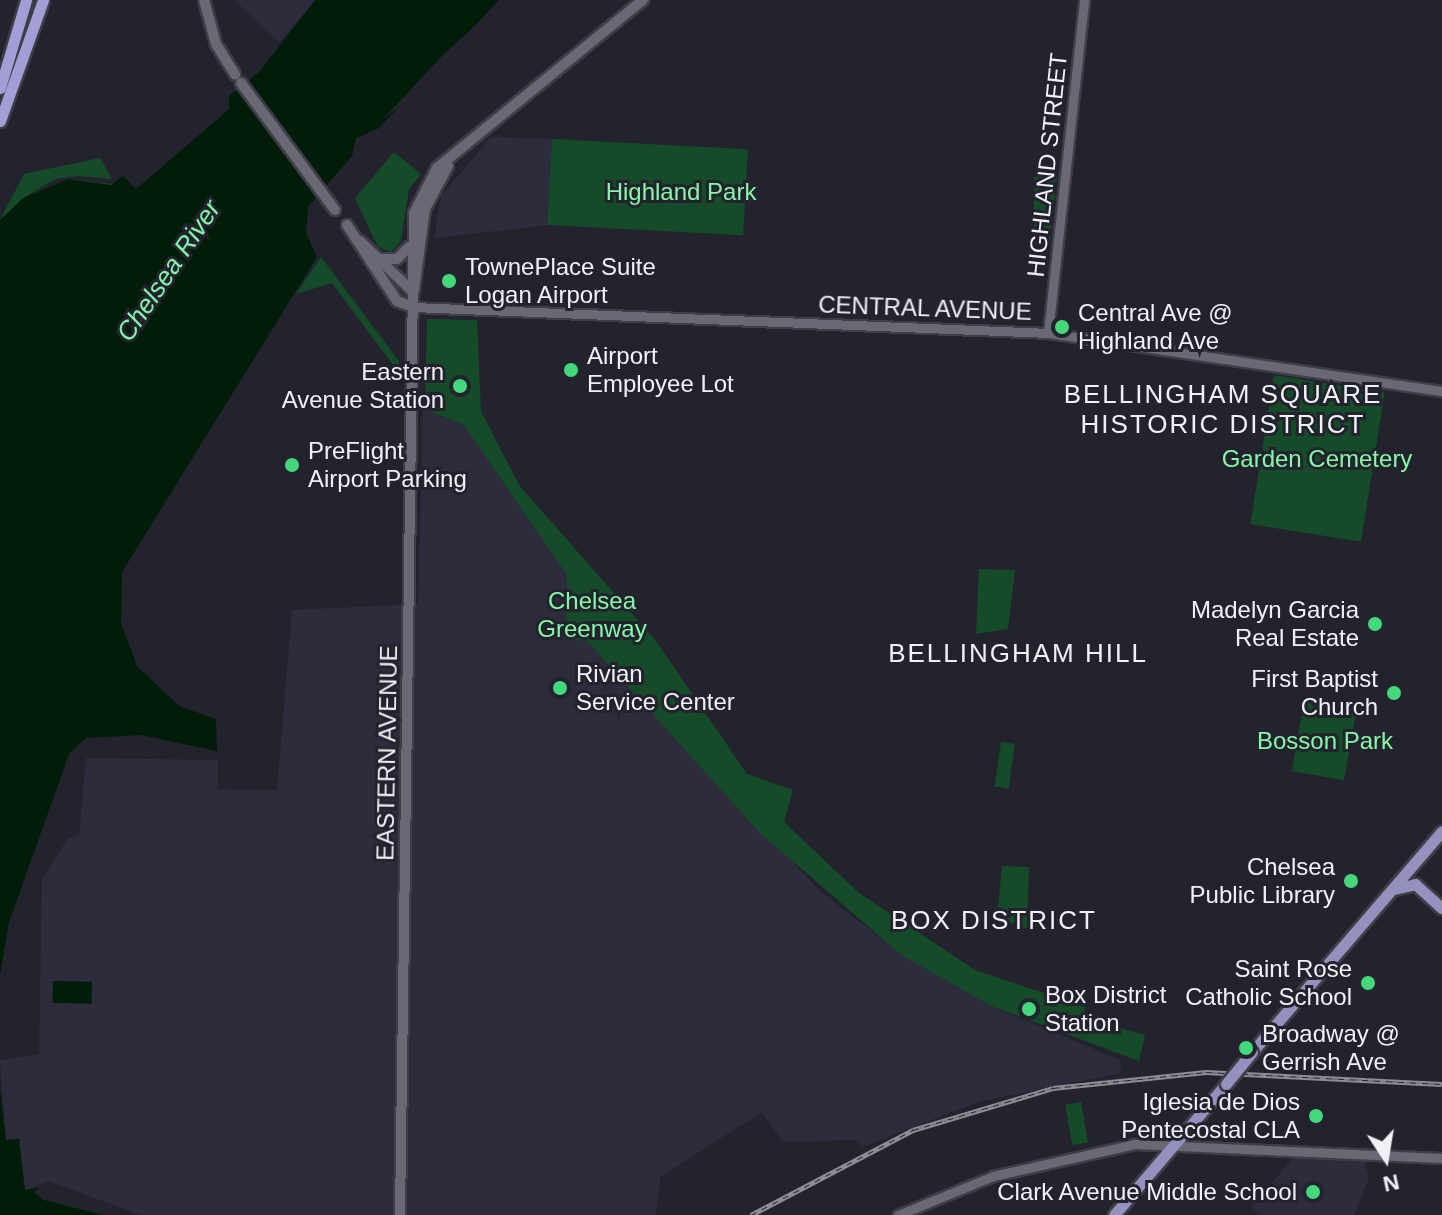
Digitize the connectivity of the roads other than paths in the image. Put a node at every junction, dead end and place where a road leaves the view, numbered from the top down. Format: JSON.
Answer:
{"nodes":[{"id":1,"x":26,"y":0,"type":"edge"},
{"id":2,"x":43,"y":0,"type":"edge"},
{"id":3,"x":204,"y":0,"type":"edge"},
{"id":4,"x":643,"y":0,"type":"edge"},
{"id":5,"x":1084,"y":0,"type":"edge"},
{"id":6,"x":0,"y":88,"type":"edge"},
{"id":7,"x":0,"y":121,"type":"edge"},
{"id":8,"x":460,"y":152,"type":"junction"},
{"id":9,"x":410,"y":245,"type":"junction"},
{"id":10,"x":371,"y":259,"type":"junction"},
{"id":11,"x":414,"y":292,"type":"junction"},
{"id":12,"x":407,"y":306,"type":"junction"},
{"id":13,"x":430,"y":308,"type":"junction"},
{"id":14,"x":1048,"y":333,"type":"junction"},
{"id":15,"x":1442,"y":391,"type":"edge"},
{"id":16,"x":1442,"y":831,"type":"edge"},
{"id":17,"x":1418,"y":860,"type":"junction"},
{"id":18,"x":1415,"y":884,"type":"junction"},
{"id":19,"x":1390,"y":892,"type":"junction"},
{"id":20,"x":1442,"y":908,"type":"edge"},
{"id":21,"x":1176,"y":1142,"type":"junction"},
{"id":22,"x":1442,"y":1158,"type":"edge"},
{"id":23,"x":400,"y":1215,"type":"edge"},
{"id":24,"x":898,"y":1215,"type":"edge"},
{"id":25,"x":1114,"y":1215,"type":"edge"}],
"edges":[{"from":1,"to":6,"type":"highway"},
{"from":2,"to":7,"type":"highway"},
{"from":3,"to":10,"type":"main road"},
{"from":4,"to":8,"type":"main road"},
{"from":5,"to":14,"type":"street","name":"HIGHLAND STREET"},
{"from":8,"to":9,"type":"main road"},
{"from":8,"to":11,"type":"main road"},
{"from":9,"to":10,"type":"main road"},
{"from":9,"to":11,"type":"main road"},
{"from":10,"to":11,"type":"main road"},
{"from":10,"to":12,"type":"main road"},
{"from":11,"to":12,"type":"main road","name":"EASTERN AVENUE"},
{"from":11,"to":13,"type":"street"},
{"from":12,"to":13,"type":"street","name":"CENTRAL AVENUE"},
{"from":12,"to":23,"type":"main road","name":"EASTERN AVENUE"},
{"from":13,"to":14,"type":"street","name":"CENTRAL AVENUE"},
{"from":14,"to":15,"type":"street","name":"CENTRAL AVENUE"},
{"from":16,"to":17,"type":"main road"},
{"from":17,"to":18,"type":"main road"},
{"from":17,"to":19,"type":"main road"},
{"from":18,"to":19,"type":"main road"},
{"from":18,"to":20,"type":"main road"},
{"from":19,"to":21,"type":"main road","bridge":true},
{"from":21,"to":22,"type":"street"},
{"from":21,"to":24,"type":"street"},
{"from":21,"to":25,"type":"main road"}]}
